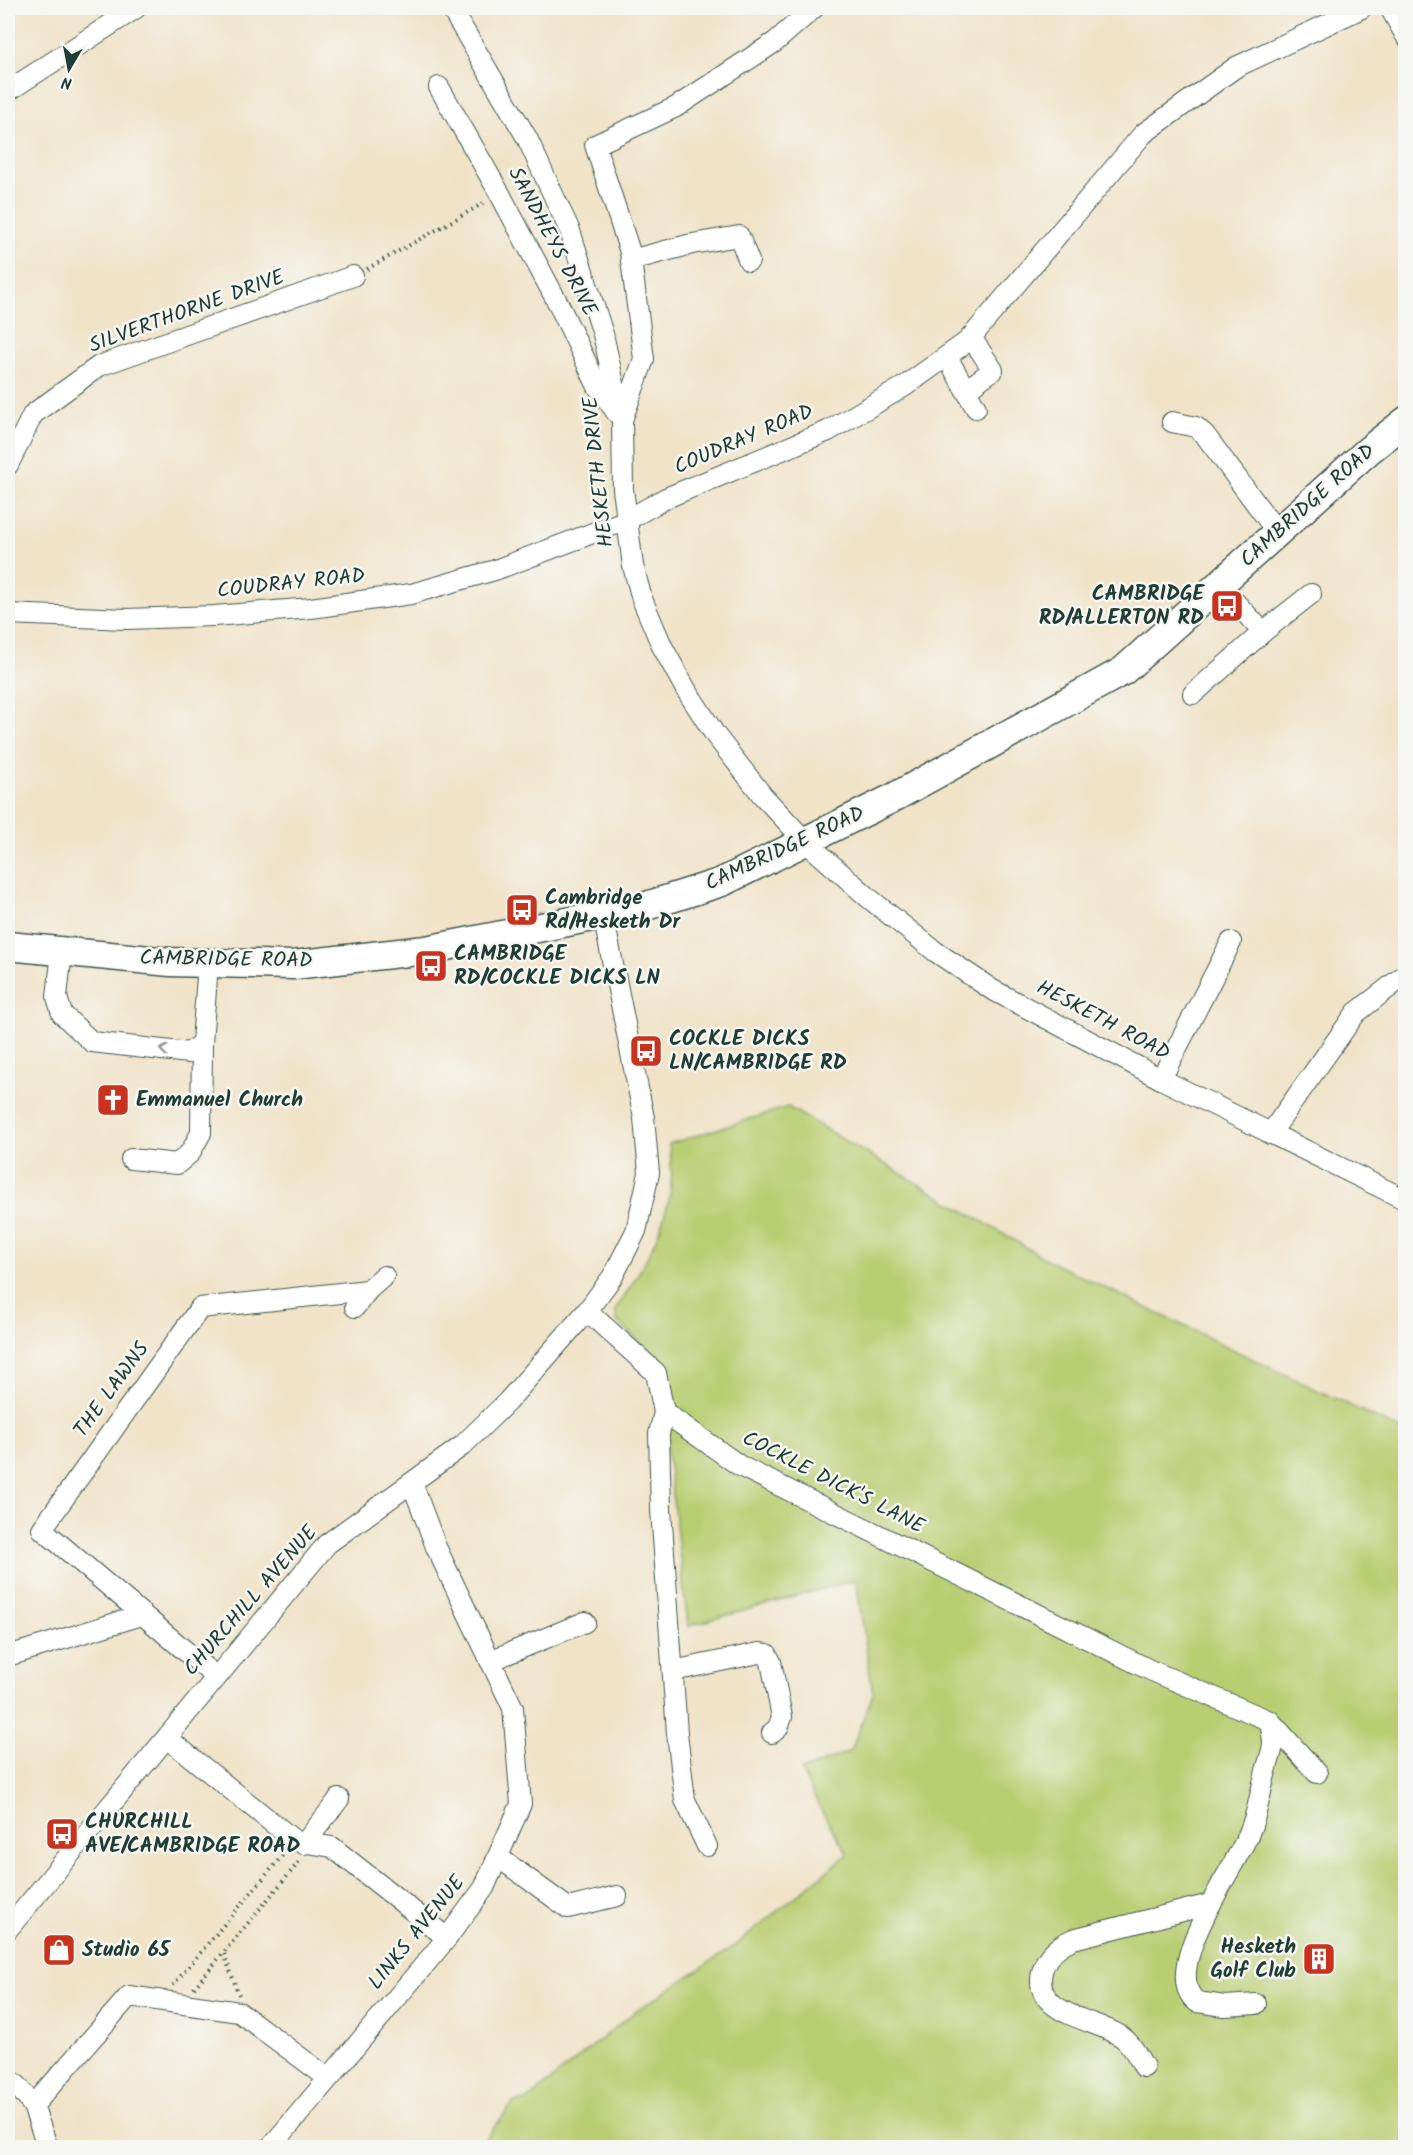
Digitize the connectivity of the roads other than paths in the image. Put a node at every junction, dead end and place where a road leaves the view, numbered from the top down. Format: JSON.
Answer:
{"nodes":[{"id":1,"x":136,"y":8,"type":"edge"},
{"id":2,"x":451,"y":8,"type":"edge"},
{"id":3,"x":814,"y":8,"type":"edge"},
{"id":4,"x":1362,"y":8,"type":"edge"},
{"id":5,"x":1390,"y":8,"type":"edge"},
{"id":6,"x":1406,"y":36,"type":"edge"},
{"id":7,"x":439,"y":87,"type":"dead end"},
{"id":8,"x":8,"y":92,"type":"edge"},
{"id":9,"x":631,"y":260,"type":"junction"},
{"id":10,"x":749,"y":261,"type":"dead end"},
{"id":11,"x":353,"y":276,"type":"road end"},
{"id":12,"x":971,"y":337,"type":"junction"},
{"id":13,"x":947,"y":357,"type":"junction"},
{"id":14,"x":966,"y":390,"type":"junction"},
{"id":15,"x":976,"y":408,"type":"dead end"},
{"id":16,"x":622,"y":420,"type":"junction"},
{"id":17,"x":1406,"y":421,"type":"edge"},
{"id":18,"x":1172,"y":422,"type":"dead end"},
{"id":19,"x":8,"y":465,"type":"edge"},
{"id":20,"x":627,"y":520,"type":"junction"},
{"id":21,"x":1277,"y":532,"type":"junction"},
{"id":22,"x":1219,"y":585,"type":"junction"},
{"id":23,"x":1311,"y":594,"type":"dead end"},
{"id":24,"x":8,"y":614,"type":"edge"},
{"id":25,"x":1263,"y":632,"type":"junction"},
{"id":26,"x":1193,"y":694,"type":"dead end"},
{"id":27,"x":806,"y":842,"type":"junction"},
{"id":28,"x":603,"y":915,"type":"junction"},
{"id":29,"x":1231,"y":942,"type":"dead end"},
{"id":30,"x":8,"y":946,"type":"edge"},
{"id":31,"x":62,"y":951,"type":"junction"},
{"id":32,"x":208,"y":963,"type":"junction"},
{"id":33,"x":1406,"y":974,"type":"edge"},
{"id":34,"x":202,"y":1043,"type":"junction"},
{"id":35,"x":1161,"y":1080,"type":"junction"},
{"id":36,"x":1270,"y":1134,"type":"junction"},
{"id":37,"x":131,"y":1160,"type":"dead end"},
{"id":38,"x":1406,"y":1200,"type":"edge"},
{"id":39,"x":384,"y":1276,"type":"dead end"},
{"id":40,"x":368,"y":1290,"type":"junction"},
{"id":41,"x":356,"y":1307,"type":"dead end"},
{"id":42,"x":587,"y":1311,"type":"junction"},
{"id":43,"x":664,"y":1412,"type":"junction"},
{"id":44,"x":411,"y":1483,"type":"junction"},
{"id":45,"x":142,"y":1615,"type":"junction"},
{"id":46,"x":585,"y":1622,"type":"dead end"},
{"id":47,"x":8,"y":1656,"type":"edge"},
{"id":48,"x":490,"y":1661,"type":"junction"},
{"id":49,"x":673,"y":1671,"type":"junction"},
{"id":50,"x":216,"y":1677,"type":"junction"},
{"id":51,"x":1270,"y":1721,"type":"junction"},
{"id":52,"x":772,"y":1733,"type":"dead end"},
{"id":53,"x":167,"y":1738,"type":"junction"},
{"id":54,"x":1317,"y":1773,"type":"dead end"},
{"id":55,"x":339,"y":1799,"type":"dead end"},
{"id":56,"x":304,"y":1843,"type":"junction"},
{"id":57,"x":707,"y":1846,"type":"dead end"},
{"id":58,"x":498,"y":1857,"type":"junction"},
{"id":59,"x":617,"y":1896,"type":"dead end"},
{"id":60,"x":1210,"y":1904,"type":"junction"},
{"id":61,"x":8,"y":1929,"type":"edge"},
{"id":62,"x":447,"y":1938,"type":"junction"},
{"id":63,"x":1256,"y":2004,"type":"dead end"},
{"id":64,"x":1144,"y":2067,"type":"dead end"},
{"id":65,"x":8,"y":2078,"type":"edge"},
{"id":66,"x":328,"y":2078,"type":"junction"},
{"id":67,"x":33,"y":2106,"type":"junction"},
{"id":68,"x":48,"y":2148,"type":"edge"},
{"id":69,"x":270,"y":2148,"type":"edge"}],
"edges":[{"from":1,"to":8,"type":"street"},
{"from":2,"to":16,"type":"street","name":"HESKETH DRIVE"},
{"from":3,"to":9,"type":"street"},
{"from":4,"to":12,"type":"street","name":"COUDRAY ROAD"},
{"from":5,"to":6,"type":"street"},
{"from":7,"to":16,"type":"street","name":"SANDHEYS DRIVE"},
{"from":9,"to":10,"type":"street"},
{"from":9,"to":16,"type":"street"},
{"from":11,"to":19,"type":"street","name":"SILVERTHORNE DRIVE"},
{"from":12,"to":13,"type":"street","name":"COUDRAY ROAD"},
{"from":12,"to":14,"type":"street"},
{"from":13,"to":14,"type":"street"},
{"from":13,"to":20,"type":"street","name":"COUDRAY ROAD"},
{"from":14,"to":15,"type":"street"},
{"from":16,"to":20,"type":"street","name":"HESKETH DRIVE"},
{"from":17,"to":21,"type":"highway","name":"CAMBRIDGE ROAD"},
{"from":18,"to":21,"type":"street"},
{"from":20,"to":24,"type":"street","name":"COUDRAY ROAD"},
{"from":20,"to":27,"type":"street","name":"HESKETH DRIVE"},
{"from":21,"to":22,"type":"highway","name":"CAMBRIDGE ROAD"},
{"from":22,"to":25,"type":"street"},
{"from":22,"to":27,"type":"highway","name":"CAMBRIDGE ROAD"},
{"from":23,"to":25,"type":"street"},
{"from":25,"to":26,"type":"street"},
{"from":27,"to":28,"type":"highway","name":"CAMBRIDGE ROAD"},
{"from":27,"to":35,"type":"street","name":"HESKETH ROAD"},
{"from":28,"to":32,"type":"highway","name":"CAMBRIDGE ROAD"},
{"from":28,"to":42,"type":"street"},
{"from":29,"to":35,"type":"street"},
{"from":30,"to":31,"type":"highway","name":"CAMBRIDGE ROAD"},
{"from":31,"to":32,"type":"highway","name":"CAMBRIDGE ROAD"},
{"from":34,"to":31,"type":"street","one_way":true},
{"from":32,"to":34,"type":"street"},
{"from":33,"to":36,"type":"street"},
{"from":34,"to":37,"type":"street"},
{"from":35,"to":36,"type":"street","name":"HESKETH ROAD"},
{"from":36,"to":38,"type":"street","name":"HESKETH ROAD"},
{"from":39,"to":40,"type":"street"},
{"from":40,"to":41,"type":"street"},
{"from":40,"to":45,"type":"street","name":"THE LAWNS"},
{"from":42,"to":43,"type":"street"},
{"from":42,"to":44,"type":"street","name":"CHURCHILL AVENUE"},
{"from":43,"to":49,"type":"street"},
{"from":43,"to":51,"type":"street","name":"COCKLE DICK'S LANE"},
{"from":44,"to":48,"type":"street","name":"LINKS AVENUE"},
{"from":44,"to":50,"type":"street","name":"CHURCHILL AVENUE"},
{"from":45,"to":47,"type":"street"},
{"from":45,"to":50,"type":"street"},
{"from":46,"to":48,"type":"street"},
{"from":48,"to":58,"type":"street","name":"LINKS AVENUE"},
{"from":49,"to":52,"type":"street"},
{"from":49,"to":57,"type":"street"},
{"from":50,"to":53,"type":"street","name":"CHURCHILL AVENUE"},
{"from":51,"to":54,"type":"street"},
{"from":51,"to":60,"type":"street"},
{"from":53,"to":56,"type":"street"},
{"from":53,"to":61,"type":"street","name":"CHURCHILL AVENUE"},
{"from":55,"to":56,"type":"street"},
{"from":56,"to":62,"type":"street"},
{"from":58,"to":59,"type":"street"},
{"from":58,"to":62,"type":"street","name":"LINKS AVENUE"},
{"from":60,"to":63,"type":"street"},
{"from":60,"to":64,"type":"street"},
{"from":62,"to":66,"type":"street","name":"LINKS AVENUE"},
{"from":65,"to":67,"type":"street"},
{"from":66,"to":67,"type":"street"},
{"from":66,"to":69,"type":"street","name":"LINKS AVENUE"},
{"from":67,"to":68,"type":"street"}]}
